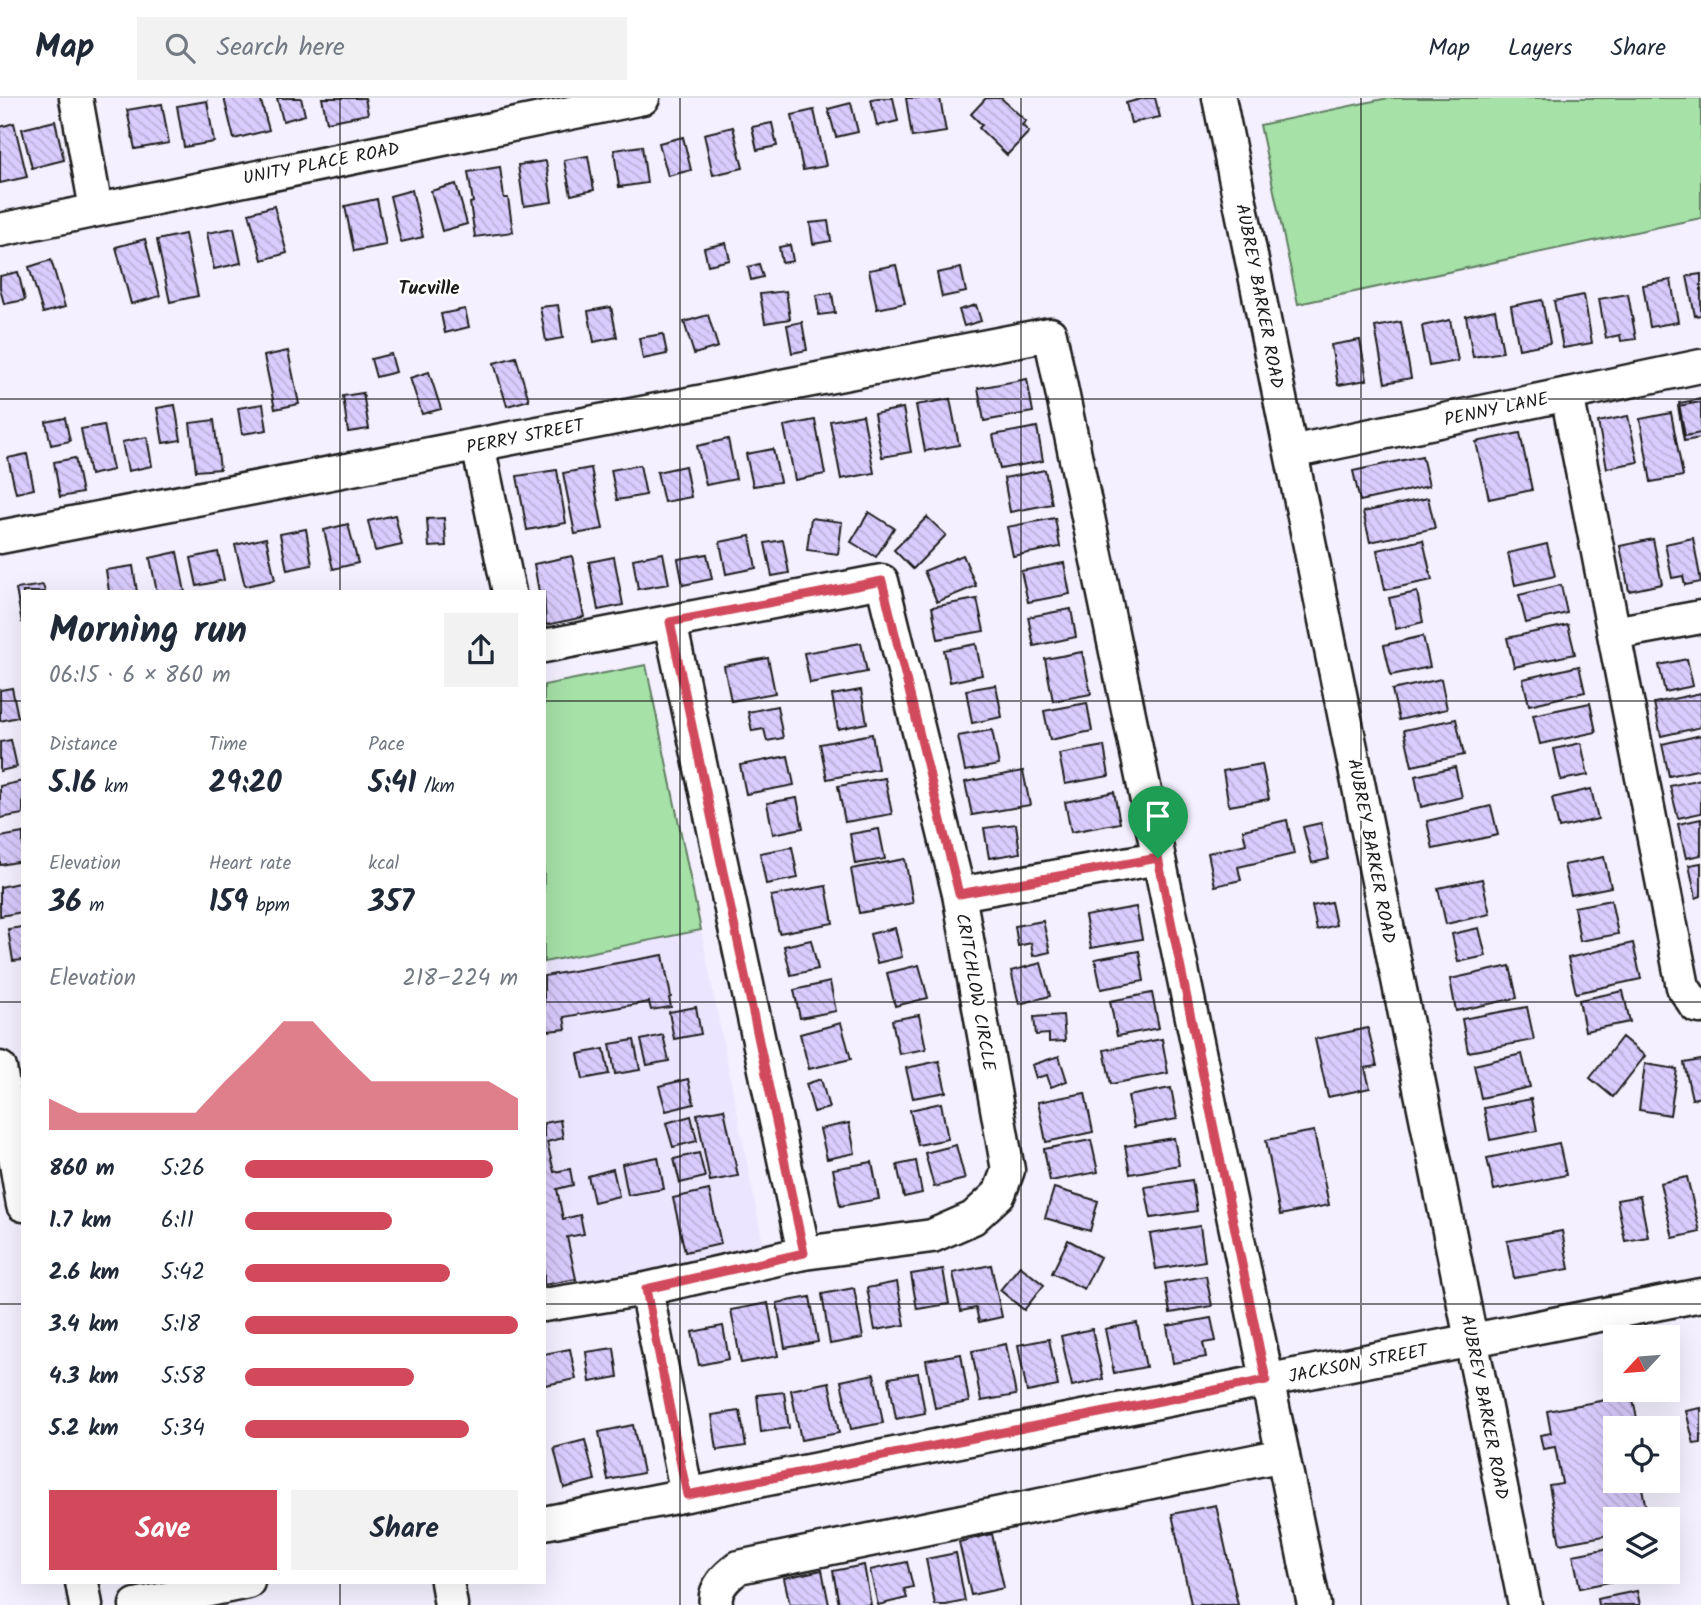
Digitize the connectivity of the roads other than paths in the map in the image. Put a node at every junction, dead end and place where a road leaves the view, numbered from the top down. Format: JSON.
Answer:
{"nodes":[{"id":1,"x":76,"y":98,"type":"edge"},
{"id":2,"x":643,"y":98,"type":"edge"},
{"id":3,"x":1219,"y":98,"type":"edge"},
{"id":4,"x":96,"y":209,"type":"junction"},
{"id":5,"x":0,"y":230,"type":"edge"},
{"id":6,"x":1701,"y":366,"type":"edge"},
{"id":7,"x":1567,"y":394,"type":"junction"},
{"id":8,"x":478,"y":445,"type":"junction"},
{"id":9,"x":1291,"y":452,"type":"junction"},
{"id":10,"x":0,"y":537,"type":"edge"},
{"id":11,"x":509,"y":590,"type":"edge"},
{"id":12,"x":1701,"y":617,"type":"edge"},
{"id":13,"x":670,"y":622,"type":"junction"},
{"id":14,"x":1614,"y":633,"type":"junction"},
{"id":15,"x":546,"y":646,"type":"edge"},
{"id":16,"x":1158,"y":858,"type":"junction"},
{"id":17,"x":959,"y":894,"type":"junction"},
{"id":18,"x":1701,"y":1007,"type":"edge"},
{"id":19,"x":9,"y":1086,"type":"edge"},
{"id":20,"x":21,"y":1188,"type":"edge"},
{"id":21,"x":804,"y":1253,"type":"junction"},
{"id":22,"x":646,"y":1289,"type":"junction"},
{"id":23,"x":1701,"y":1295,"type":"edge"},
{"id":24,"x":546,"y":1305,"type":"edge"},
{"id":25,"x":1471,"y":1341,"type":"junction"},
{"id":26,"x":1266,"y":1380,"type":"junction"},
{"id":27,"x":1283,"y":1455,"type":"junction"},
{"id":28,"x":687,"y":1495,"type":"junction"},
{"id":29,"x":546,"y":1523,"type":"edge"},
{"id":30,"x":82,"y":1584,"type":"edge"},
{"id":31,"x":238,"y":1584,"type":"edge"},
{"id":32,"x":86,"y":1605,"type":"edge"},
{"id":33,"x":136,"y":1605,"type":"edge"},
{"id":34,"x":716,"y":1605,"type":"edge"},
{"id":35,"x":1314,"y":1605,"type":"edge"},
{"id":36,"x":1525,"y":1605,"type":"edge"}],
"edges":[{"from":1,"to":4,"type":"street"},
{"from":2,"to":4,"type":"street","name":"UNITY PLACE ROAD"},
{"from":3,"to":9,"type":"street","name":"AUBREY BARKER ROAD"},
{"from":4,"to":5,"type":"street","name":"UNITY PLACE ROAD"},
{"from":6,"to":7,"type":"street","name":"PENNY LANE"},
{"from":7,"to":9,"type":"street","name":"PENNY LANE"},
{"from":7,"to":14,"type":"street"},
{"from":8,"to":10,"type":"street","name":"PERRY STREET"},
{"from":8,"to":11,"type":"street"},
{"from":8,"to":16,"type":"street","name":"PERRY STREET"},
{"from":9,"to":25,"type":"street","name":"AUBREY BARKER ROAD"},
{"from":12,"to":14,"type":"street"},
{"from":13,"to":15,"type":"street","name":"CRITCHLOW CIRCLE"},
{"from":13,"to":17,"type":"street","name":"CRITCHLOW CIRCLE"},
{"from":13,"to":21,"type":"street"},
{"from":14,"to":18,"type":"street"},
{"from":16,"to":17,"type":"street"},
{"from":16,"to":26,"type":"street"},
{"from":17,"to":21,"type":"street","name":"CRITCHLOW CIRCLE"},
{"from":19,"to":20,"type":"street"},
{"from":21,"to":22,"type":"street","name":"CRITCHLOW CIRCLE"},
{"from":22,"to":24,"type":"street","name":"CRITCHLOW CIRCLE"},
{"from":22,"to":28,"type":"street"},
{"from":23,"to":25,"type":"street","name":"JACKSON STREET"},
{"from":25,"to":26,"type":"street","name":"JACKSON STREET"},
{"from":25,"to":36,"type":"street","name":"AUBREY BARKER ROAD"},
{"from":26,"to":27,"type":"street"},
{"from":26,"to":28,"type":"street","name":"JACKSON STREET"},
{"from":27,"to":34,"type":"street"},
{"from":27,"to":35,"type":"street"},
{"from":28,"to":29,"type":"street","name":"JACKSON STREET"},
{"from":30,"to":32,"type":"street"},
{"from":31,"to":33,"type":"street"}]}
